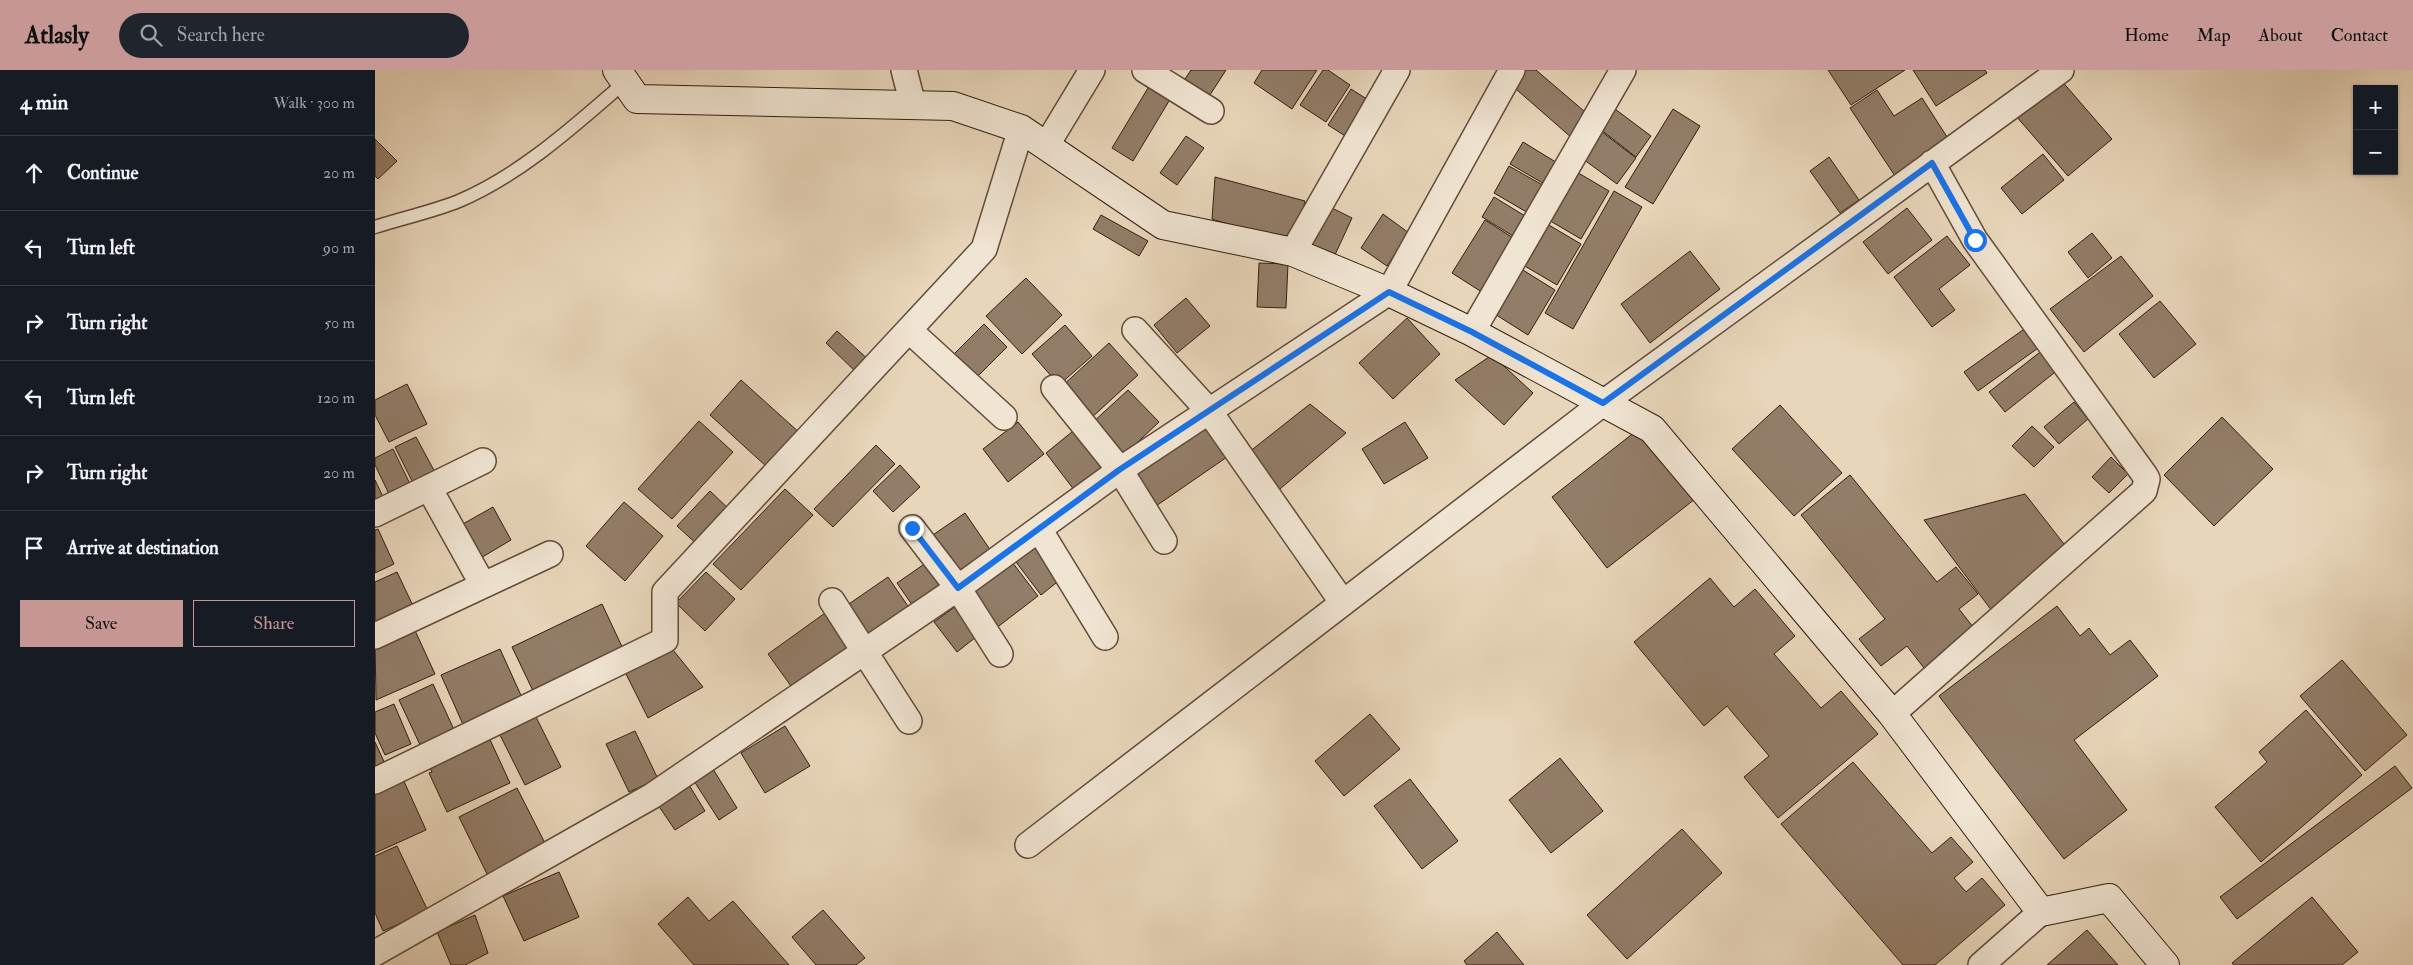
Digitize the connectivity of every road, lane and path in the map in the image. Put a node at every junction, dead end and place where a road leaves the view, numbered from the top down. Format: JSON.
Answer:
{"nodes":[{"id":1,"x":904,"y":70,"type":"edge"},
{"id":2,"x":1092,"y":70,"type":"edge"},
{"id":3,"x":1145,"y":70,"type":"edge"},
{"id":4,"x":1397,"y":70,"type":"edge"},
{"id":5,"x":1512,"y":70,"type":"edge"},
{"id":6,"x":1623,"y":70,"type":"edge"},
{"id":7,"x":2061,"y":70,"type":"edge"},
{"id":8,"x":621,"y":76,"type":"edge"},
{"id":9,"x":913,"y":105,"type":"junction"},
{"id":10,"x":1211,"y":111,"type":"dead end"},
{"id":11,"x":1021,"y":129,"type":"junction"},
{"id":12,"x":1046,"y":146,"type":"junction"},
{"id":13,"x":1932,"y":163,"type":"junction"},
{"id":14,"x":375,"y":227,"type":"edge"},
{"id":15,"x":1293,"y":252,"type":"junction"},
{"id":16,"x":1389,"y":292,"type":"junction"},
{"id":17,"x":1135,"y":330,"type":"dead end"},
{"id":18,"x":910,"y":331,"type":"junction"},
{"id":19,"x":1472,"y":332,"type":"junction"},
{"id":20,"x":1055,"y":388,"type":"dead end"},
{"id":21,"x":1603,"y":403,"type":"junction"},
{"id":22,"x":1209,"y":411,"type":"junction"},
{"id":23,"x":1004,"y":416,"type":"dead end"},
{"id":24,"x":483,"y":462,"type":"dead end"},
{"id":25,"x":1119,"y":470,"type":"junction"},
{"id":26,"x":429,"y":488,"type":"junction"},
{"id":27,"x":375,"y":514,"type":"edge"},
{"id":28,"x":912,"y":528,"type":"dead end"},
{"id":29,"x":1039,"y":530,"type":"junction"},
{"id":30,"x":1164,"y":541,"type":"dead end"},
{"id":31,"x":549,"y":554,"type":"dead end"},
{"id":32,"x":483,"y":585,"type":"junction"},
{"id":33,"x":958,"y":588,"type":"junction"},
{"id":34,"x":832,"y":601,"type":"dead end"},
{"id":35,"x":1343,"y":603,"type":"junction"},
{"id":36,"x":375,"y":636,"type":"edge"},
{"id":37,"x":1105,"y":637,"type":"dead end"},
{"id":38,"x":865,"y":652,"type":"junction"},
{"id":39,"x":1000,"y":654,"type":"dead end"},
{"id":40,"x":1892,"y":714,"type":"junction"},
{"id":41,"x":909,"y":721,"type":"dead end"},
{"id":42,"x":375,"y":781,"type":"edge"},
{"id":43,"x":1028,"y":844,"type":"dead end"},
{"id":44,"x":2041,"y":912,"type":"junction"},
{"id":45,"x":377,"y":947,"type":"edge"},
{"id":46,"x":1981,"y":965,"type":"edge"},
{"id":47,"x":2165,"y":965,"type":"edge"}],
"edges":[{"from":1,"to":9,"type":"street"},
{"from":2,"to":12,"type":"street"},
{"from":3,"to":10,"type":"street"},
{"from":4,"to":15,"type":"street"},
{"from":5,"to":16,"type":"street"},
{"from":6,"to":19,"type":"street"},
{"from":7,"to":13,"type":"street"},
{"from":8,"to":9,"type":"street"},
{"from":8,"to":14,"type":"lane"},
{"from":9,"to":11,"type":"street"},
{"from":11,"to":12,"type":"street"},
{"from":11,"to":18,"type":"street"},
{"from":12,"to":15,"type":"street"},
{"from":13,"to":21,"type":"street"},
{"from":13,"to":40,"type":"street"},
{"from":15,"to":16,"type":"street"},
{"from":16,"to":19,"type":"street"},
{"from":16,"to":22,"type":"street"},
{"from":17,"to":22,"type":"street"},
{"from":18,"to":23,"type":"street"},
{"from":18,"to":42,"type":"street"},
{"from":19,"to":21,"type":"street"},
{"from":20,"to":25,"type":"street"},
{"from":21,"to":35,"type":"street"},
{"from":21,"to":40,"type":"street"},
{"from":22,"to":25,"type":"street"},
{"from":22,"to":35,"type":"street"},
{"from":24,"to":26,"type":"street"},
{"from":25,"to":29,"type":"street"},
{"from":25,"to":30,"type":"street"},
{"from":26,"to":27,"type":"street"},
{"from":26,"to":32,"type":"street"},
{"from":28,"to":33,"type":"street"},
{"from":29,"to":33,"type":"street"},
{"from":29,"to":37,"type":"street"},
{"from":31,"to":32,"type":"street"},
{"from":32,"to":36,"type":"street"},
{"from":33,"to":38,"type":"street"},
{"from":33,"to":39,"type":"street"},
{"from":34,"to":38,"type":"street"},
{"from":35,"to":43,"type":"street"},
{"from":38,"to":41,"type":"street"},
{"from":38,"to":45,"type":"street"},
{"from":40,"to":44,"type":"street"},
{"from":44,"to":46,"type":"street"},
{"from":44,"to":47,"type":"street"}]}
